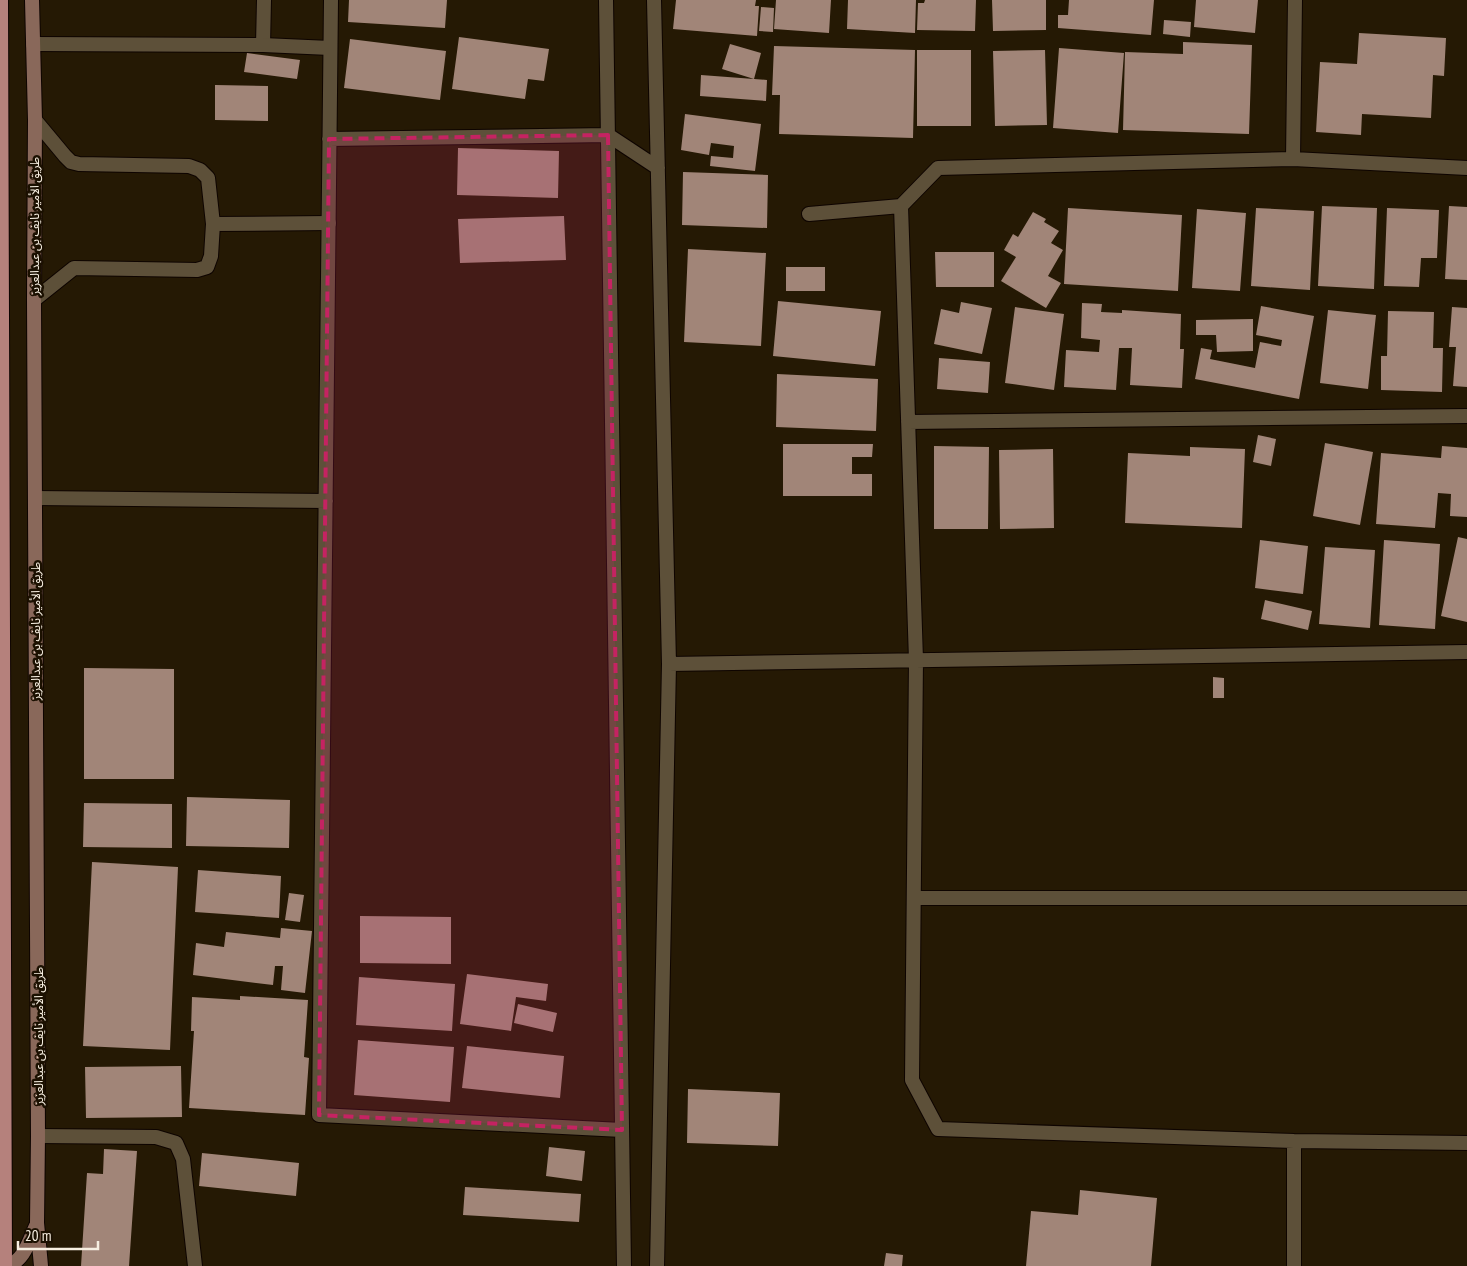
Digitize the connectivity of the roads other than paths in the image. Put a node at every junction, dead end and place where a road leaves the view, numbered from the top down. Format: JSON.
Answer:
{"nodes":[{"id":1,"x":1,"y":0,"type":"edge"},
{"id":2,"x":32,"y":0,"type":"edge"},
{"id":3,"x":264,"y":0,"type":"edge"},
{"id":4,"x":331,"y":0,"type":"edge"},
{"id":5,"x":606,"y":0,"type":"edge"},
{"id":6,"x":654,"y":0,"type":"edge"},
{"id":7,"x":1295,"y":0,"type":"edge"},
{"id":8,"x":33,"y":44,"type":"junction"},
{"id":9,"x":263,"y":45,"type":"junction"},
{"id":10,"x":330,"y":48,"type":"junction"},
{"id":11,"x":35,"y":120,"type":"junction"},
{"id":12,"x":608,"y":135,"type":"junction"},
{"id":13,"x":329,"y":138,"type":"junction"},
{"id":14,"x":1293,"y":159,"type":"junction"},
{"id":15,"x":658,"y":168,"type":"junction"},
{"id":16,"x":1467,"y":168,"type":"edge"},
{"id":17,"x":901,"y":206,"type":"junction"},
{"id":18,"x":809,"y":214,"type":"dead end"},
{"id":19,"x":329,"y":223,"type":"junction"},
{"id":20,"x":213,"y":224,"type":"junction"},
{"id":21,"x":34,"y":300,"type":"junction"},
{"id":22,"x":1467,"y":416,"type":"edge"},
{"id":23,"x":908,"y":422,"type":"junction"},
{"id":24,"x":34,"y":498,"type":"junction"},
{"id":25,"x":326,"y":501,"type":"junction"},
{"id":26,"x":1467,"y":652,"type":"edge"},
{"id":27,"x":916,"y":660,"type":"junction"},
{"id":28,"x":670,"y":664,"type":"junction"},
{"id":29,"x":914,"y":898,"type":"junction"},
{"id":30,"x":1467,"y":898,"type":"edge"},
{"id":31,"x":622,"y":1130,"type":"junction"},
{"id":32,"x":38,"y":1136,"type":"junction"},
{"id":33,"x":1294,"y":1141,"type":"junction"},
{"id":34,"x":1467,"y":1143,"type":"edge"},
{"id":35,"x":37,"y":1223,"type":"junction"},
{"id":36,"x":40,"y":1264,"type":"edge"},
{"id":37,"x":6,"y":1266,"type":"edge"},
{"id":38,"x":195,"y":1266,"type":"edge"},
{"id":39,"x":624,"y":1266,"type":"edge"},
{"id":40,"x":657,"y":1266,"type":"edge"},
{"id":41,"x":1294,"y":1266,"type":"edge"}],
"edges":[{"from":1,"to":37,"type":"main road"},
{"from":2,"to":8,"type":"main road","name":"طريق الأمير نايف بن عبدالعزيز"},
{"from":3,"to":9,"type":"street"},
{"from":4,"to":10,"type":"street"},
{"from":5,"to":12,"type":"street"},
{"from":6,"to":15,"type":"street"},
{"from":7,"to":14,"type":"street"},
{"from":8,"to":9,"type":"street"},
{"from":8,"to":11,"type":"main road","name":"طريق الأمير نايف بن عبدالعزيز"},
{"from":9,"to":10,"type":"street"},
{"from":10,"to":13,"type":"street"},
{"from":11,"to":20,"type":"street"},
{"from":11,"to":21,"type":"main road","name":"طريق الأمير نايف بن عبدالعزيز"},
{"from":12,"to":13,"type":"street"},
{"from":12,"to":15,"type":"street"},
{"from":12,"to":31,"type":"street"},
{"from":13,"to":19,"type":"street"},
{"from":14,"to":16,"type":"street"},
{"from":14,"to":17,"type":"street"},
{"from":15,"to":28,"type":"street"},
{"from":17,"to":18,"type":"street"},
{"from":17,"to":23,"type":"street"},
{"from":19,"to":20,"type":"street"},
{"from":19,"to":25,"type":"street"},
{"from":20,"to":21,"type":"street"},
{"from":21,"to":24,"type":"main road","name":"طريق الأمير نايف بن عبدالعزيز"},
{"from":22,"to":23,"type":"street"},
{"from":23,"to":27,"type":"street"},
{"from":24,"to":25,"type":"street"},
{"from":24,"to":32,"type":"main road","name":"طريق الأمير نايف بن عبدالعزيز"},
{"from":25,"to":31,"type":"street"},
{"from":26,"to":27,"type":"street"},
{"from":27,"to":28,"type":"street"},
{"from":27,"to":29,"type":"street"},
{"from":28,"to":40,"type":"street"},
{"from":29,"to":30,"type":"street"},
{"from":29,"to":33,"type":"street"},
{"from":31,"to":39,"type":"street"},
{"from":32,"to":35,"type":"main road","name":"طريق الأمير نايف بن عبدالعزيز"},
{"from":32,"to":38,"type":"street"},
{"from":33,"to":34,"type":"street"},
{"from":33,"to":41,"type":"street"},
{"from":35,"to":36,"type":"main road","name":"طريق الأمير نايف بن عبدالعزيز"},
{"from":35,"to":37,"type":"main road"}]}
